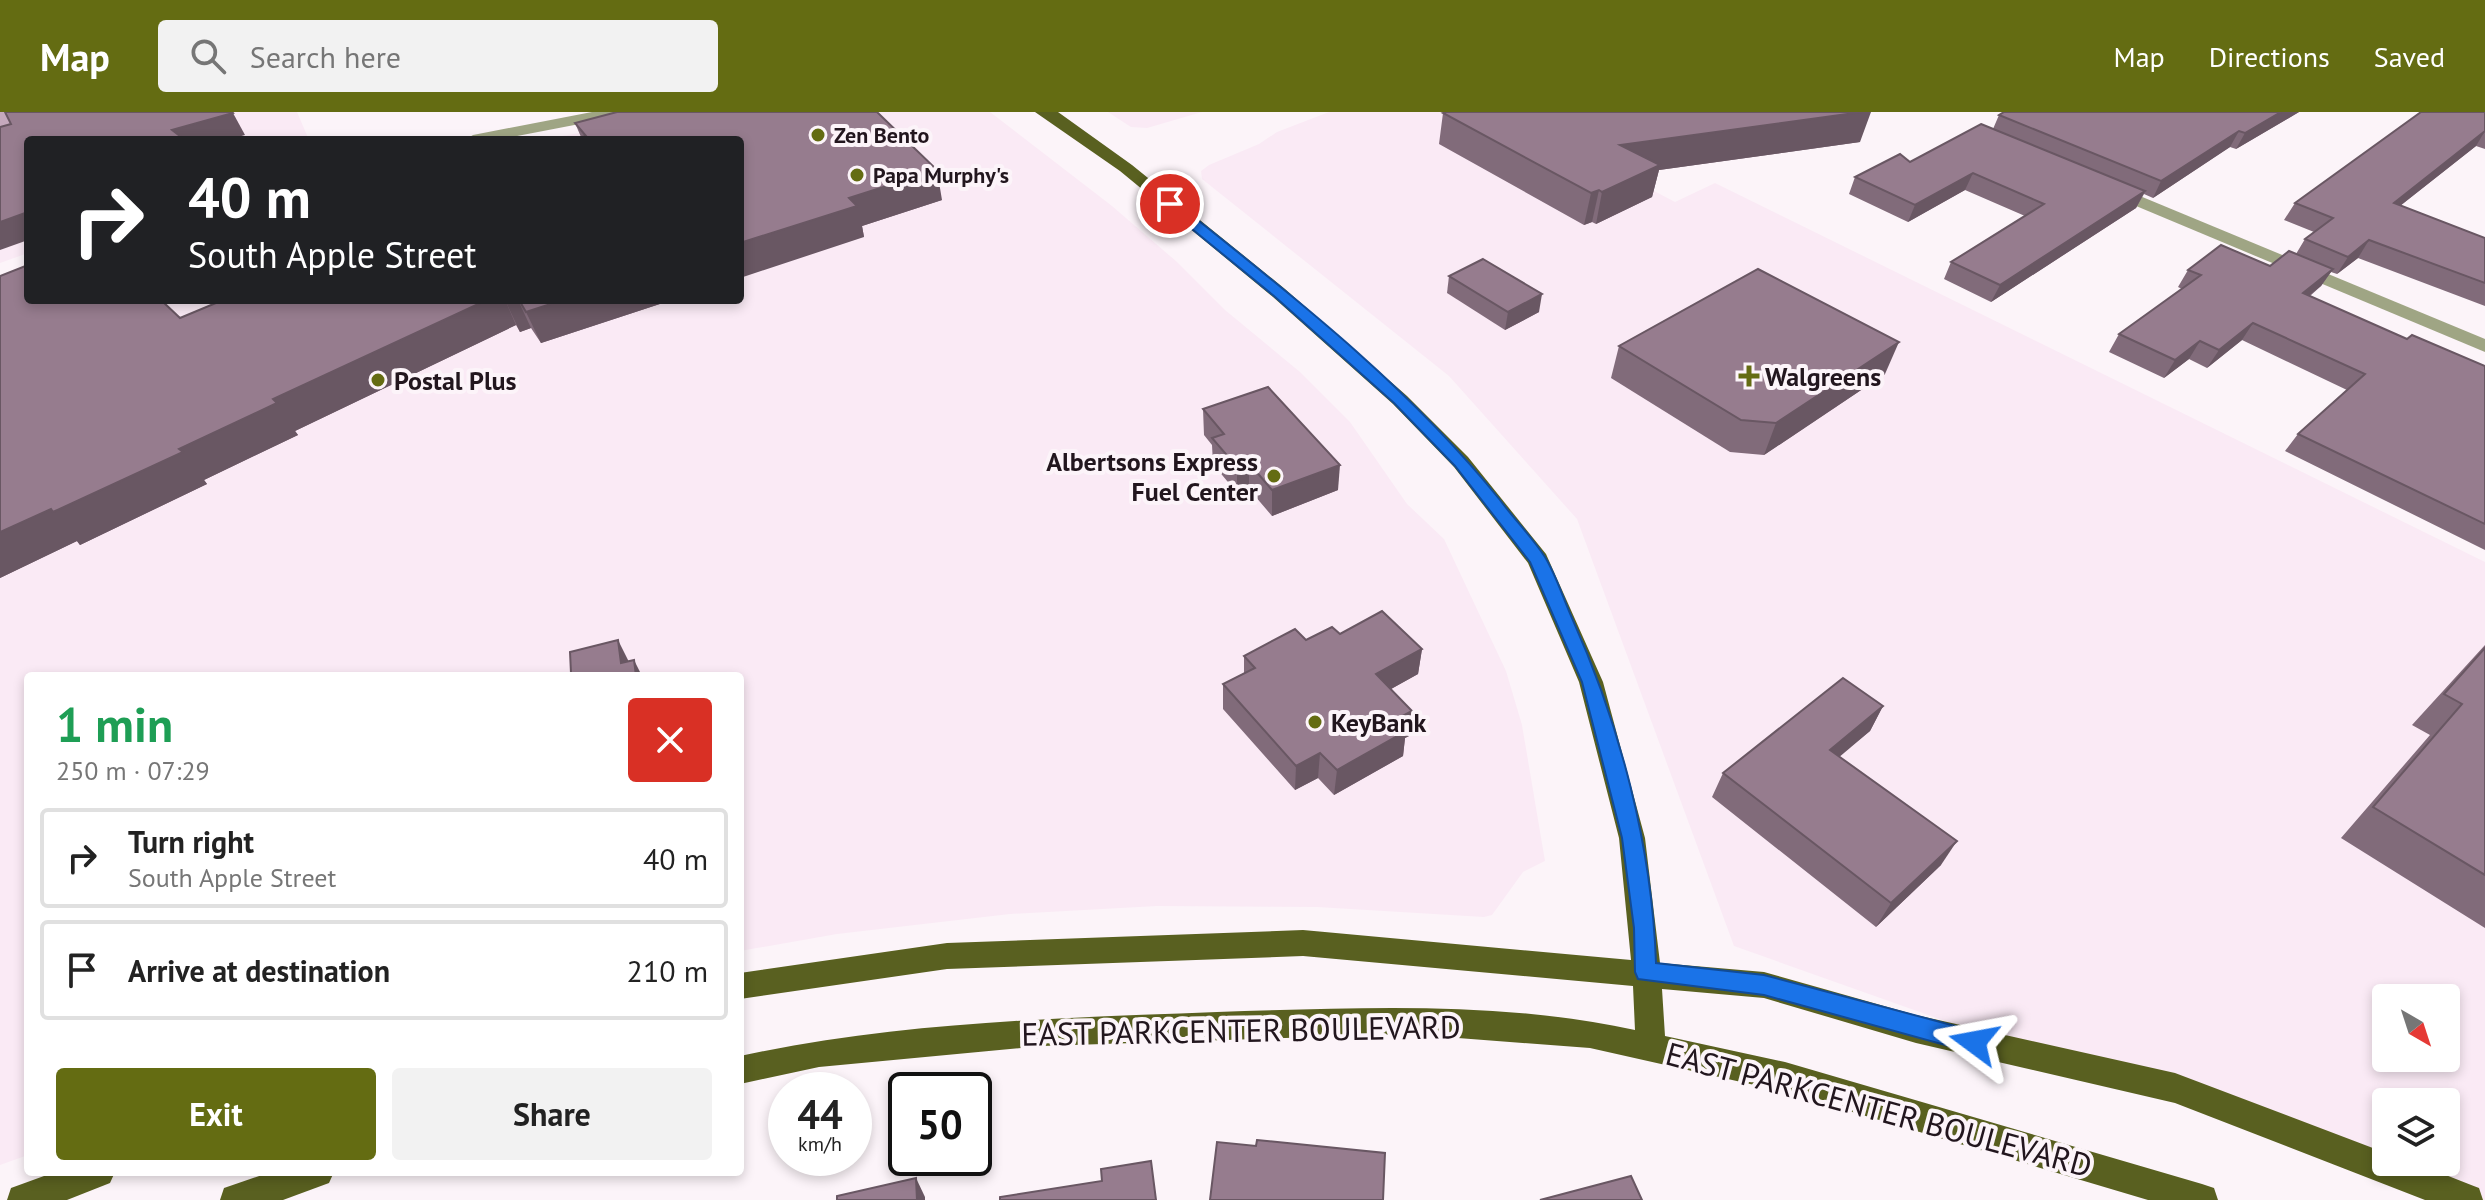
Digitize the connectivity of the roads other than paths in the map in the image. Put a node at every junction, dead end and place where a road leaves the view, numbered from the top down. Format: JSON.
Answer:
{"nodes":[{"id":1,"x":616,"y":112,"type":"edge"},
{"id":2,"x":1047,"y":112,"type":"edge"},
{"id":3,"x":493,"y":136,"type":"edge"},
{"id":4,"x":2097,"y":184,"type":"edge"},
{"id":5,"x":2485,"y":346,"type":"edge"},
{"id":6,"x":1646,"y":972,"type":"junction"},
{"id":7,"x":744,"y":985,"type":"edge"},
{"id":8,"x":1651,"y":1047,"type":"junction"},
{"id":9,"x":744,"y":1069,"type":"edge"},
{"id":10,"x":88,"y":1176,"type":"edge"},
{"id":11,"x":306,"y":1176,"type":"edge"},
{"id":12,"x":23,"y":1200,"type":"edge"},
{"id":13,"x":236,"y":1200,"type":"edge"},
{"id":14,"x":2202,"y":1200,"type":"edge"},
{"id":15,"x":2467,"y":1200,"type":"edge"}],
"edges":[{"from":1,"to":3,"type":"street"},
{"from":2,"to":6,"type":"main road"},
{"from":4,"to":5,"type":"street"},
{"from":6,"to":7,"type":"main road"},
{"from":6,"to":8,"type":"main road"},
{"from":6,"to":15,"type":"main road"},
{"from":8,"to":9,"type":"main road","name":"EAST PARKCENTER BOULEVARD"},
{"from":8,"to":14,"type":"main road","name":"EAST PARKCENTER BOULEVARD"},
{"from":10,"to":12,"type":"main road"},
{"from":11,"to":13,"type":"main road"}]}
